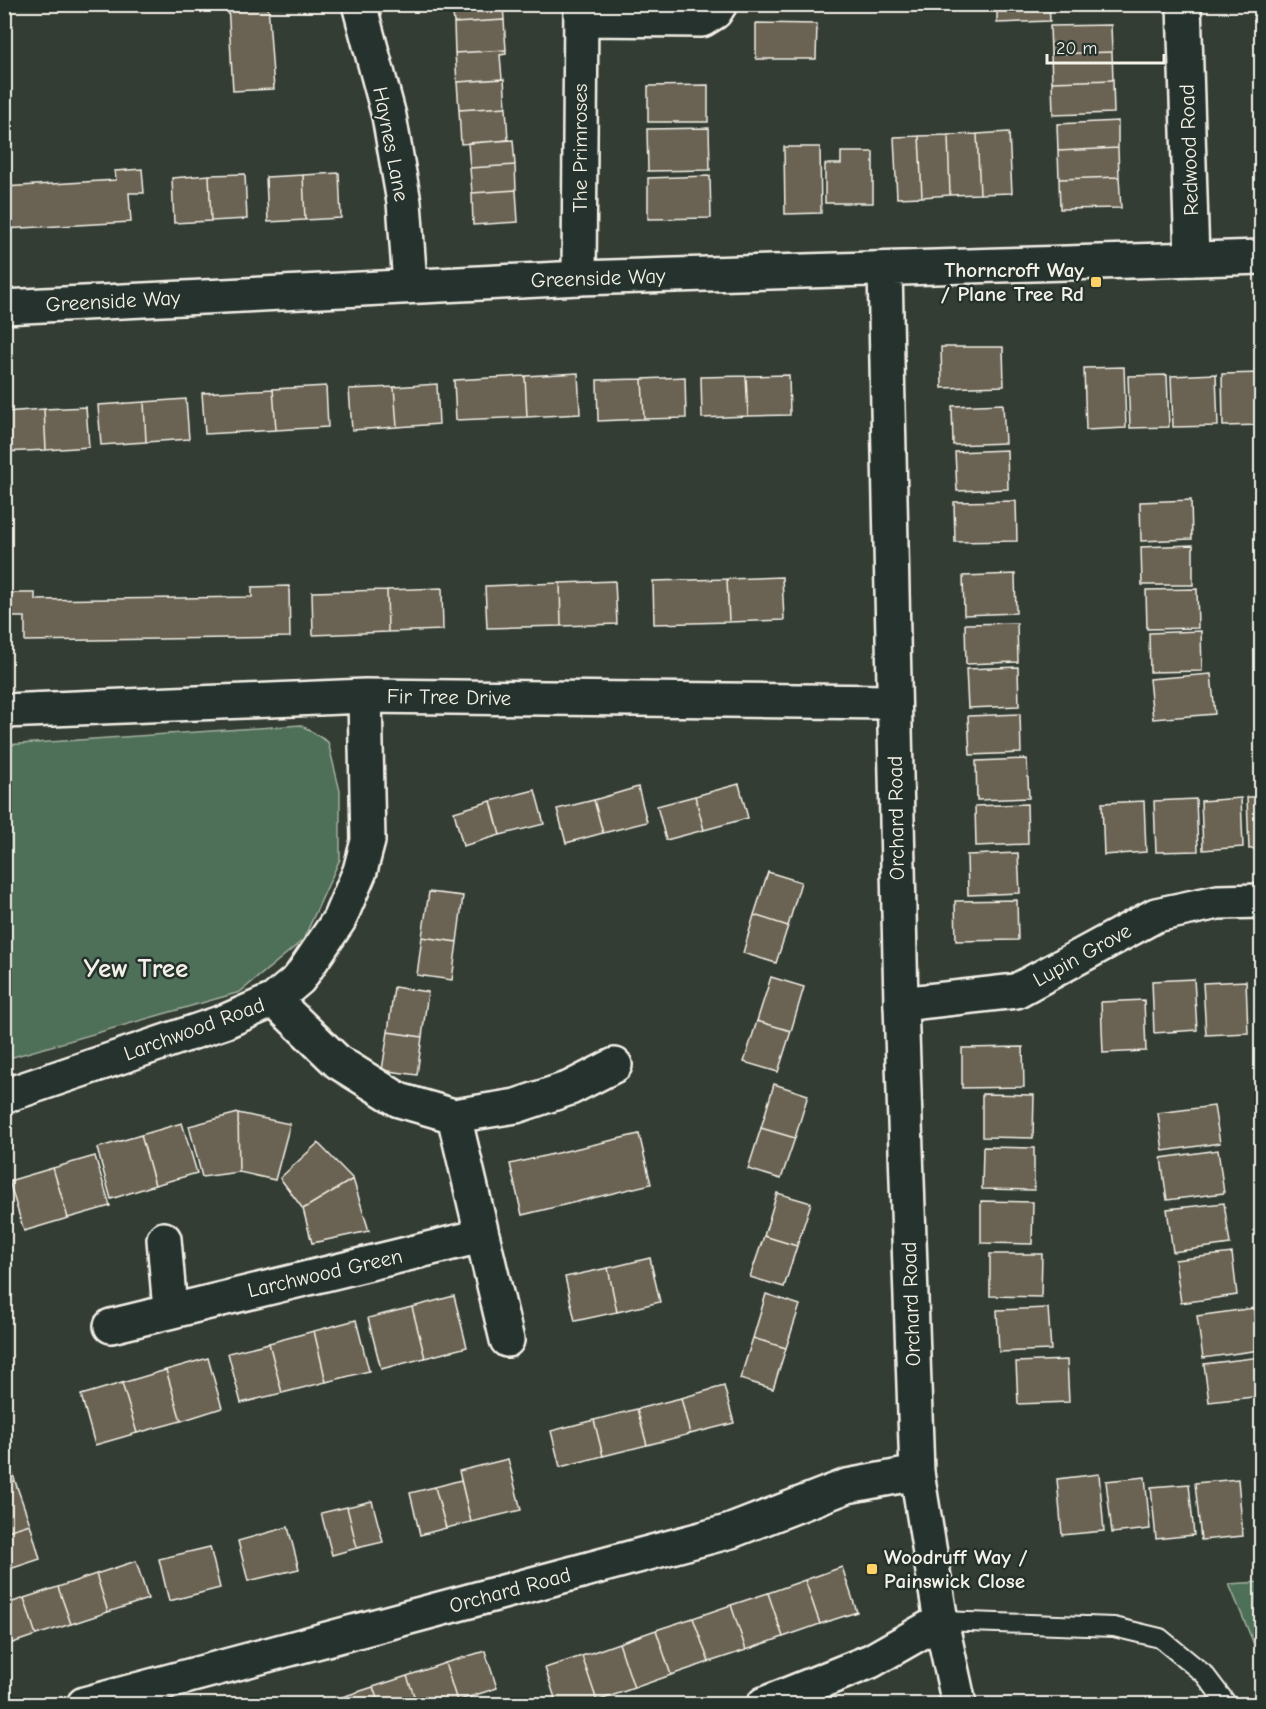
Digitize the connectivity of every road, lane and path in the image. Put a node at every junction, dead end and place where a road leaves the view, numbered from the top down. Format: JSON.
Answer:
{"nodes":[{"id":1,"x":359,"y":4,"type":"edge"},
{"id":2,"x":720,"y":4,"type":"edge"},
{"id":3,"x":1184,"y":4,"type":"edge"},
{"id":4,"x":581,"y":12,"type":"edge"},
{"id":5,"x":1262,"y":256,"type":"edge"},
{"id":6,"x":1192,"y":259,"type":"junction"},
{"id":7,"x":885,"y":269,"type":"junction"},
{"id":8,"x":579,"y":278,"type":"junction"},
{"id":9,"x":410,"y":285,"type":"junction"},
{"id":10,"x":4,"y":307,"type":"edge"},
{"id":11,"x":365,"y":696,"type":"junction"},
{"id":12,"x":893,"y":702,"type":"junction"},
{"id":13,"x":4,"y":711,"type":"edge"},
{"id":14,"x":1262,"y":901,"type":"edge"},
{"id":15,"x":274,"y":1000,"type":"junction"},
{"id":16,"x":901,"y":1004,"type":"junction"},
{"id":17,"x":615,"y":1065,"type":"dead end"},
{"id":18,"x":4,"y":1096,"type":"edge"},
{"id":19,"x":454,"y":1116,"type":"junction"},
{"id":20,"x":481,"y":1236,"type":"junction"},
{"id":21,"x":164,"y":1239,"type":"dead end"},
{"id":22,"x":170,"y":1310,"type":"junction"},
{"id":23,"x":111,"y":1326,"type":"dead end"},
{"id":24,"x":507,"y":1340,"type":"dead end"},
{"id":25,"x":917,"y":1473,"type":"junction"},
{"id":26,"x":941,"y":1621,"type":"junction"},
{"id":27,"x":173,"y":1692,"type":"edge"},
{"id":28,"x":84,"y":1704,"type":"edge"},
{"id":29,"x":764,"y":1704,"type":"edge"},
{"id":30,"x":959,"y":1704,"type":"edge"},
{"id":31,"x":1227,"y":1704,"type":"edge"}],
"edges":[{"from":1,"to":9,"type":"street","name":"Haynes Lane"},
{"from":2,"to":4,"type":"street","name":"The Primroses"},
{"from":3,"to":6,"type":"street","name":"Redwood Road"},
{"from":4,"to":8,"type":"street","name":"The Primroses"},
{"from":5,"to":6,"type":"street","name":"Greenside Way"},
{"from":6,"to":7,"type":"street","name":"Greenside Way"},
{"from":7,"to":8,"type":"street","name":"Greenside Way"},
{"from":7,"to":12,"type":"street","name":"Orchard Road"},
{"from":8,"to":9,"type":"street","name":"Greenside Way"},
{"from":9,"to":10,"type":"street","name":"Greenside Way"},
{"from":11,"to":12,"type":"street","name":"Fir Tree Drive"},
{"from":11,"to":13,"type":"street","name":"Fir Tree Drive"},
{"from":11,"to":15,"type":"street","name":"Larchwood Road"},
{"from":12,"to":16,"type":"street","name":"Orchard Road"},
{"from":14,"to":16,"type":"street","name":"Lupin Grove"},
{"from":15,"to":18,"type":"street","name":"Larchwood Road"},
{"from":15,"to":19,"type":"street"},
{"from":16,"to":25,"type":"street","name":"Orchard Road"},
{"from":17,"to":19,"type":"street"},
{"from":19,"to":20,"type":"street"},
{"from":20,"to":22,"type":"street","name":"Larchwood Green"},
{"from":20,"to":24,"type":"street"},
{"from":21,"to":22,"type":"street"},
{"from":22,"to":23,"type":"street","name":"Larchwood Green"},
{"from":25,"to":26,"type":"street"},
{"from":25,"to":27,"type":"street","name":"Orchard Road"},
{"from":26,"to":29,"type":"street"},
{"from":26,"to":30,"type":"street"},
{"from":26,"to":31,"type":"lane"},
{"from":27,"to":28,"type":"street","name":"Orchard Road"}]}
